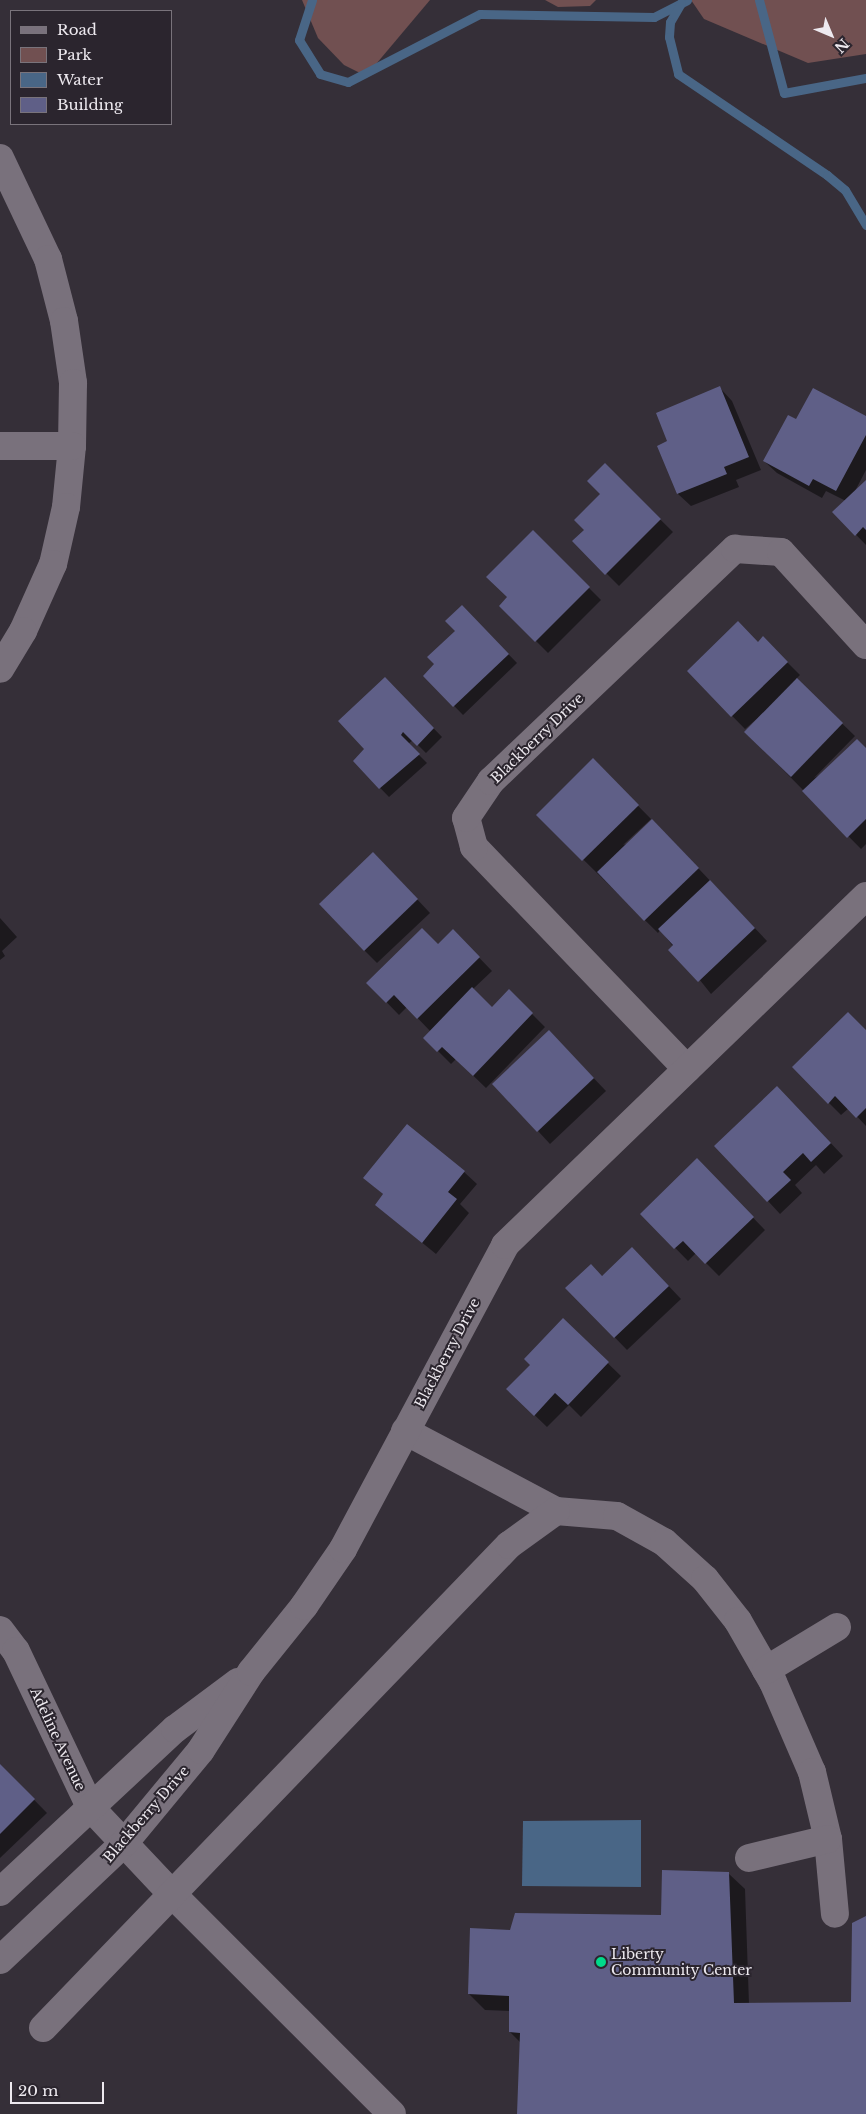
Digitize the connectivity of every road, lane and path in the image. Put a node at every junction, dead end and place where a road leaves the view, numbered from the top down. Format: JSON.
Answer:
{"nodes":[{"id":1,"x":0,"y":158,"type":"edge"},
{"id":2,"x":0,"y":446,"type":"edge"},
{"id":3,"x":72,"y":446,"type":"junction"},
{"id":4,"x":866,"y":645,"type":"edge"},
{"id":5,"x":0,"y":669,"type":"edge"},
{"id":6,"x":866,"y":896,"type":"edge"},
{"id":7,"x":687,"y":1069,"type":"junction"},
{"id":8,"x":405,"y":1432,"type":"junction"},
{"id":9,"x":556,"y":1510,"type":"junction"},
{"id":10,"x":837,"y":1627,"type":"dead end"},
{"id":11,"x":0,"y":1630,"type":"edge"},
{"id":12,"x":766,"y":1670,"type":"junction"},
{"id":13,"x":251,"y":1672,"type":"junction"},
{"id":14,"x":90,"y":1806,"type":"junction"},
{"id":15,"x":828,"y":1839,"type":"junction"},
{"id":16,"x":126,"y":1842,"type":"junction"},
{"id":17,"x":749,"y":1858,"type":"dead end"},
{"id":18,"x":0,"y":1892,"type":"edge"},
{"id":19,"x":172,"y":1894,"type":"junction"},
{"id":20,"x":835,"y":1914,"type":"dead end"},
{"id":21,"x":0,"y":1960,"type":"edge"},
{"id":22,"x":43,"y":2028,"type":"dead end"},
{"id":23,"x":392,"y":2114,"type":"edge"}],
"edges":[{"from":1,"to":3,"type":"street"},
{"from":2,"to":3,"type":"street"},
{"from":3,"to":5,"type":"street"},
{"from":4,"to":7,"type":"street","name":"Blackberry Drive"},
{"from":6,"to":7,"type":"street","name":"Blackberry Drive"},
{"from":7,"to":8,"type":"street","name":"Blackberry Drive"},
{"from":8,"to":9,"type":"street"},
{"from":8,"to":13,"type":"street","name":"Blackberry Drive"},
{"from":9,"to":12,"type":"street"},
{"from":9,"to":19,"type":"street"},
{"from":10,"to":12,"type":"street"},
{"from":11,"to":14,"type":"street","name":"Adeline Avenue"},
{"from":12,"to":15,"type":"street"},
{"from":13,"to":14,"type":"street","name":"Blackberry Drive"},
{"from":13,"to":16,"type":"street","name":"Blackberry Drive"},
{"from":14,"to":16,"type":"street","name":"Adeline Avenue"},
{"from":14,"to":18,"type":"street","name":"Blackberry Drive"},
{"from":15,"to":17,"type":"street"},
{"from":15,"to":20,"type":"street"},
{"from":16,"to":19,"type":"street","name":"Adeline Avenue"},
{"from":16,"to":21,"type":"street","name":"Blackberry Drive"},
{"from":19,"to":22,"type":"street"},
{"from":19,"to":23,"type":"street","name":"Adeline Avenue"}]}
